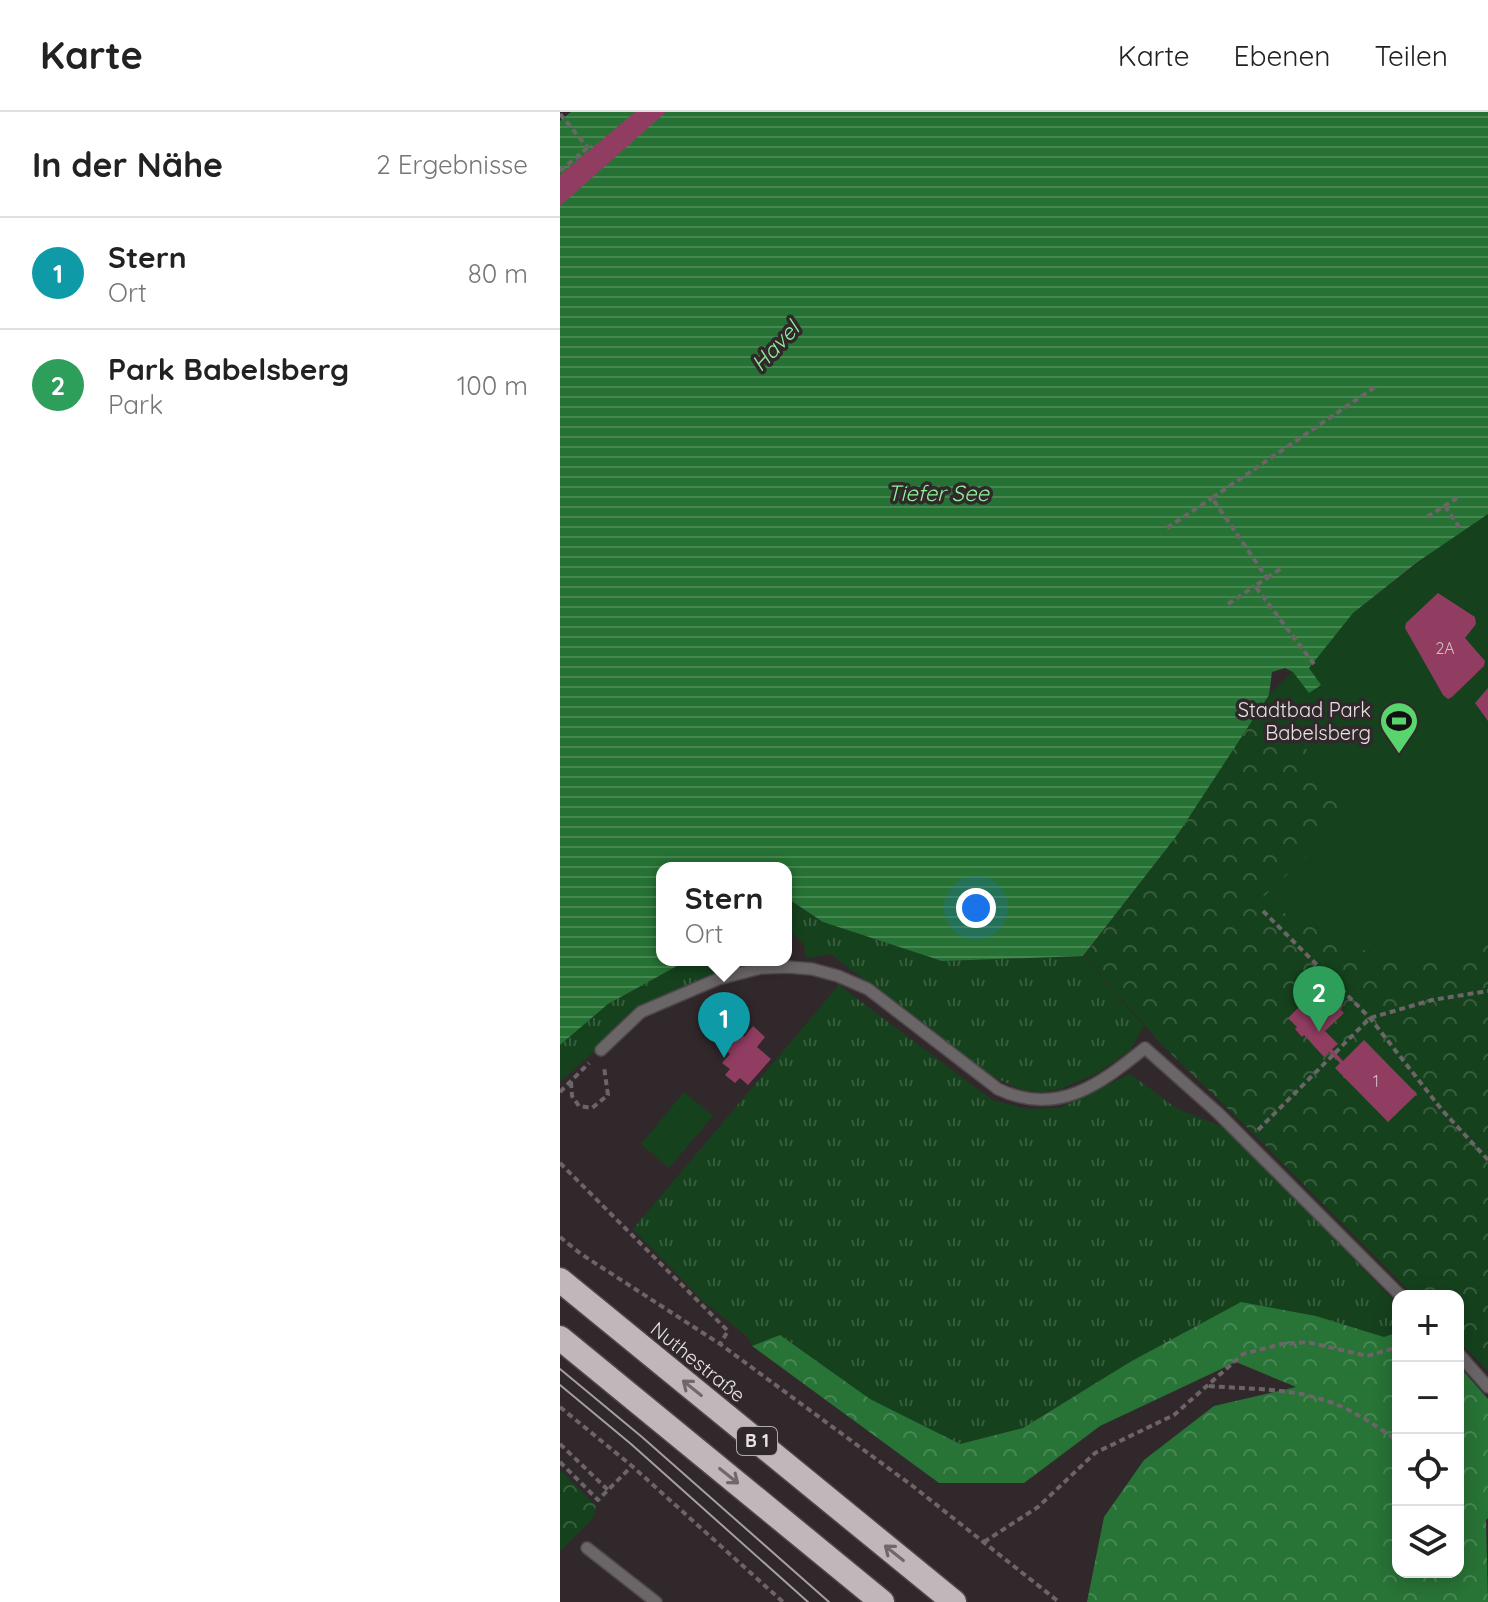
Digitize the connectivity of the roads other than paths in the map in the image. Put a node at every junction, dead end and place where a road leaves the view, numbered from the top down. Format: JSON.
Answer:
{"nodes":[{"id":1,"x":601,"y":1050,"type":"road end"},
{"id":2,"x":560,"y":1280,"type":"edge"},
{"id":3,"x":1395,"y":1290,"type":"edge"},
{"id":4,"x":560,"y":1338,"type":"edge"},
{"id":5,"x":1464,"y":1360,"type":"edge"},
{"id":6,"x":1488,"y":1387,"type":"edge"},
{"id":7,"x":587,"y":1548,"type":"dead end"},
{"id":8,"x":656,"y":1602,"type":"edge"},
{"id":9,"x":882,"y":1602,"type":"edge"},
{"id":10,"x":954,"y":1602,"type":"edge"}],
"edges":[{"from":1,"to":3,"type":"lane"},
{"from":10,"to":2,"type":"highway","name":"Nuthestraße","number":"B 1","one_way":true},
{"from":4,"to":9,"type":"highway","number":"B 1","one_way":true},
{"from":5,"to":6,"type":"lane"},
{"from":7,"to":8,"type":"lane"}]}
